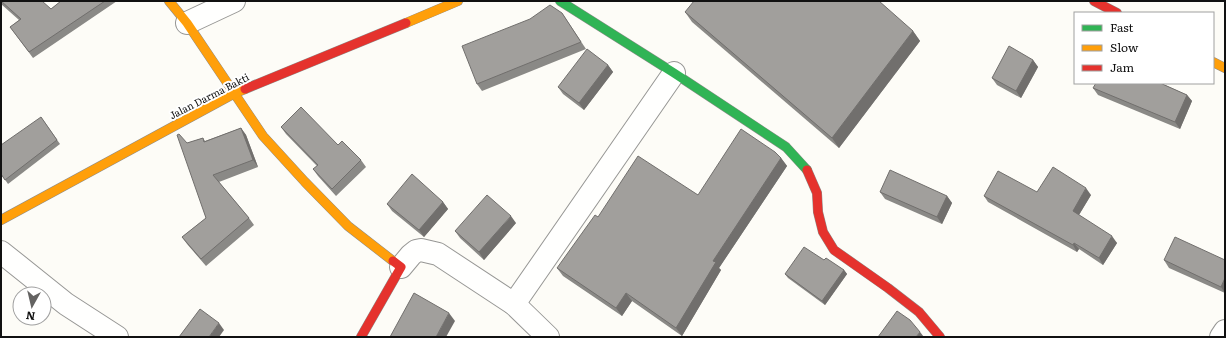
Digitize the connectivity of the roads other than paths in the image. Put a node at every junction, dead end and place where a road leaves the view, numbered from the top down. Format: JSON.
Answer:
{"nodes":[{"id":1,"x":169,"y":1,"type":"edge"},
{"id":2,"x":234,"y":1,"type":"edge"},
{"id":3,"x":458,"y":1,"type":"edge"},
{"id":4,"x":560,"y":1,"type":"edge"},
{"id":5,"x":1094,"y":1,"type":"edge"},
{"id":6,"x":1116,"y":12,"type":"edge"},
{"id":7,"x":187,"y":23,"type":"junction"},
{"id":8,"x":1214,"y":62,"type":"edge"},
{"id":9,"x":1225,"y":68,"type":"edge"},
{"id":10,"x":674,"y":73,"type":"junction"},
{"id":11,"x":235,"y":93,"type":"junction"},
{"id":12,"x":1,"y":220,"type":"edge"},
{"id":13,"x":1,"y":252,"type":"edge"},
{"id":14,"x":401,"y":267,"type":"junction"},
{"id":15,"x":514,"y":304,"type":"junction"},
{"id":16,"x":1225,"y":330,"type":"edge"},
{"id":17,"x":117,"y":337,"type":"edge"},
{"id":18,"x":361,"y":337,"type":"edge"},
{"id":19,"x":548,"y":337,"type":"edge"},
{"id":20,"x":940,"y":337,"type":"edge"},
{"id":21,"x":1221,"y":337,"type":"edge"}],
"edges":[{"from":1,"to":7,"type":"street"},
{"from":2,"to":7,"type":"street"},
{"from":3,"to":11,"type":"street","name":"Jalan Darma Bakti"},
{"from":4,"to":10,"type":"street"},
{"from":5,"to":6,"type":"street"},
{"from":7,"to":11,"type":"street"},
{"from":8,"to":9,"type":"street"},
{"from":10,"to":15,"type":"street"},
{"from":10,"to":20,"type":"street"},
{"from":11,"to":12,"type":"street","name":"Jalan Darma Bakti"},
{"from":11,"to":14,"type":"street"},
{"from":13,"to":17,"type":"street"},
{"from":14,"to":15,"type":"street"},
{"from":14,"to":18,"type":"street"},
{"from":15,"to":19,"type":"street"},
{"from":16,"to":21,"type":"street"}]}
